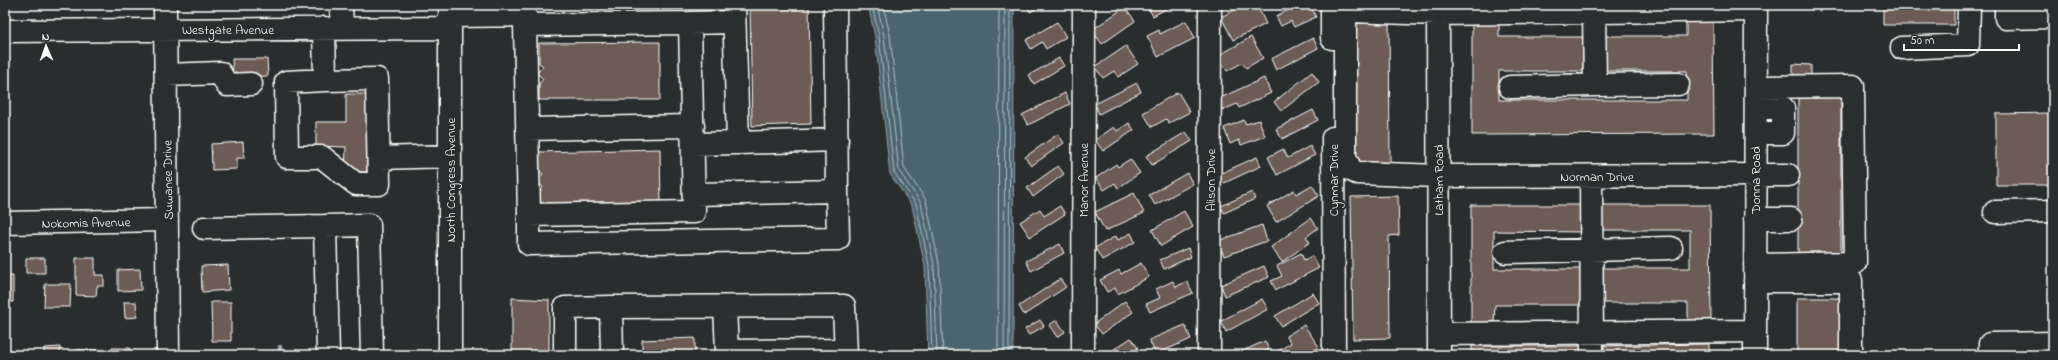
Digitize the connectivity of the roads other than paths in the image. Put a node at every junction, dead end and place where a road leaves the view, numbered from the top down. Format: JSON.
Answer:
{"nodes":[{"id":1,"x":165,"y":5,"type":"edge"},
{"id":2,"x":341,"y":5,"type":"edge"},
{"id":3,"x":835,"y":5,"type":"edge"},
{"id":4,"x":1084,"y":5,"type":"edge"},
{"id":5,"x":1210,"y":5,"type":"edge"},
{"id":6,"x":1332,"y":5,"type":"edge"},
{"id":7,"x":1969,"y":5,"type":"edge"},
{"id":8,"x":2006,"y":5,"type":"edge"},
{"id":9,"x":1756,"y":7,"type":"edge"},
{"id":10,"x":1438,"y":9,"type":"edge"},
{"id":11,"x":1477,"y":9,"type":"edge"},
{"id":12,"x":1549,"y":9,"type":"edge"},
{"id":13,"x":1594,"y":12,"type":"junction"},
{"id":14,"x":734,"y":14,"type":"edge"},
{"id":15,"x":450,"y":16,"type":"edge"},
{"id":16,"x":2053,"y":17,"type":"edge"},
{"id":17,"x":690,"y":23,"type":"junction"},
{"id":18,"x":525,"y":25,"type":"junction"},
{"id":19,"x":333,"y":28,"type":"junction"},
{"id":20,"x":166,"y":30,"type":"junction"},
{"id":21,"x":5,"y":31,"type":"edge"},
{"id":22,"x":1902,"y":48,"type":"dead end"},
{"id":23,"x":166,"y":75,"type":"junction"},
{"id":24,"x":325,"y":80,"type":"junction"},
{"id":25,"x":251,"y":84,"type":"dead end"},
{"id":26,"x":1678,"y":84,"type":"dead end"},
{"id":27,"x":1595,"y":85,"type":"junction"},
{"id":28,"x":1510,"y":86,"type":"dead end"},
{"id":29,"x":1783,"y":86,"type":"junction"},
{"id":30,"x":1756,"y":87,"type":"junction"},
{"id":31,"x":1756,"y":108,"type":"junction"},
{"id":32,"x":1783,"y":108,"type":"junction"},
{"id":33,"x":527,"y":129,"type":"junction"},
{"id":34,"x":1756,"y":133,"type":"junction"},
{"id":35,"x":693,"y":135,"type":"junction"},
{"id":36,"x":837,"y":140,"type":"junction"},
{"id":37,"x":738,"y":143,"type":"junction"},
{"id":38,"x":450,"y":156,"type":"junction"},
{"id":39,"x":379,"y":158,"type":"junction"},
{"id":40,"x":1755,"y":175,"type":"junction"},
{"id":41,"x":1788,"y":175,"type":"dead end"},
{"id":42,"x":1438,"y":176,"type":"junction"},
{"id":43,"x":1591,"y":176,"type":"junction"},
{"id":44,"x":837,"y":191,"type":"junction"},
{"id":45,"x":694,"y":194,"type":"junction"},
{"id":46,"x":2053,"y":211,"type":"edge"},
{"id":47,"x":1995,"y":212,"type":"dead end"},
{"id":48,"x":529,"y":215,"type":"junction"},
{"id":49,"x":1755,"y":219,"type":"junction"},
{"id":50,"x":1791,"y":219,"type":"dead end"},
{"id":51,"x":167,"y":220,"type":"junction"},
{"id":52,"x":5,"y":223,"type":"edge"},
{"id":53,"x":325,"y":226,"type":"junction"},
{"id":54,"x":204,"y":228,"type":"dead end"},
{"id":55,"x":1671,"y":248,"type":"dead end"},
{"id":56,"x":1592,"y":251,"type":"junction"},
{"id":57,"x":1505,"y":252,"type":"dead end"},
{"id":58,"x":1755,"y":273,"type":"junction"},
{"id":59,"x":611,"y":307,"type":"junction"},
{"id":60,"x":725,"y":307,"type":"junction"},
{"id":61,"x":1755,"y":331,"type":"junction"},
{"id":62,"x":1592,"y":333,"type":"junction"},
{"id":63,"x":2053,"y":343,"type":"edge"},
{"id":64,"x":1439,"y":344,"type":"edge"},
{"id":65,"x":845,"y":352,"type":"edge"},
{"id":66,"x":168,"y":355,"type":"edge"},
{"id":67,"x":328,"y":355,"type":"edge"},
{"id":68,"x":372,"y":355,"type":"edge"},
{"id":69,"x":450,"y":355,"type":"edge"},
{"id":70,"x":565,"y":355,"type":"edge"},
{"id":71,"x":612,"y":355,"type":"edge"},
{"id":72,"x":1083,"y":355,"type":"edge"},
{"id":73,"x":1210,"y":355,"type":"edge"},
{"id":74,"x":1334,"y":355,"type":"edge"},
{"id":75,"x":1592,"y":355,"type":"edge"},
{"id":76,"x":1755,"y":355,"type":"edge"},
{"id":77,"x":1851,"y":355,"type":"edge"},
{"id":78,"x":1990,"y":355,"type":"edge"}],
"edges":[{"from":1,"to":20,"type":"street","name":"Suwanee Drive"},
{"from":2,"to":19,"type":"street"},
{"from":3,"to":36,"type":"street"},
{"from":4,"to":72,"type":"street","name":"Manor Avenue"},
{"from":5,"to":73,"type":"street","name":"Alison Drive"},
{"from":6,"to":74,"type":"street","name":"Cynmar Drive"},
{"from":7,"to":22,"type":"street"},
{"from":8,"to":16,"type":"street"},
{"from":9,"to":13,"type":"street"},
{"from":9,"to":30,"type":"street","name":"Donna Road"},
{"from":10,"to":11,"type":"street"},
{"from":10,"to":42,"type":"street","name":"Latham Road"},
{"from":10,"to":42,"type":"street","name":"Norman Drive"},
{"from":11,"to":12,"type":"street"},
{"from":12,"to":13,"type":"street"},
{"from":13,"to":27,"type":"street"},
{"from":14,"to":17,"type":"street"},
{"from":14,"to":37,"type":"street"},
{"from":15,"to":18,"type":"street","name":"Westgate Avenue"},
{"from":15,"to":19,"type":"street","name":"Westgate Avenue"},
{"from":15,"to":38,"type":"street","name":"North Congress Avenue"},
{"from":17,"to":18,"type":"street"},
{"from":17,"to":35,"type":"street"},
{"from":18,"to":33,"type":"street"},
{"from":19,"to":20,"type":"street","name":"Westgate Avenue"},
{"from":19,"to":24,"type":"street"},
{"from":20,"to":21,"type":"street","name":"Westgate Avenue"},
{"from":20,"to":23,"type":"street","name":"Suwanee Drive"},
{"from":23,"to":25,"type":"street"},
{"from":23,"to":51,"type":"street","name":"Suwanee Drive"},
{"from":24,"to":39,"type":"street"},
{"from":24,"to":39,"type":"street"},
{"from":26,"to":27,"type":"street"},
{"from":27,"to":28,"type":"street"},
{"from":29,"to":30,"type":"street"},
{"from":29,"to":32,"type":"street"},
{"from":29,"to":58,"type":"street"},
{"from":30,"to":31,"type":"street","name":"Donna Road"},
{"from":31,"to":32,"type":"street"},
{"from":31,"to":34,"type":"street","name":"Donna Road"},
{"from":32,"to":34,"type":"street"},
{"from":33,"to":35,"type":"street"},
{"from":33,"to":48,"type":"street"},
{"from":34,"to":40,"type":"street","name":"Donna Road"},
{"from":35,"to":37,"type":"street"},
{"from":35,"to":45,"type":"street"},
{"from":36,"to":37,"type":"street"},
{"from":36,"to":44,"type":"street"},
{"from":38,"to":39,"type":"street"},
{"from":38,"to":69,"type":"street","name":"North Congress Avenue"},
{"from":40,"to":41,"type":"street","name":"Norman Drive"},
{"from":40,"to":43,"type":"street","name":"Norman Drive"},
{"from":40,"to":49,"type":"street","name":"Donna Road"},
{"from":42,"to":43,"type":"street","name":"Norman Drive"},
{"from":42,"to":64,"type":"street","name":"Latham Road"},
{"from":43,"to":56,"type":"street"},
{"from":44,"to":45,"type":"street"},
{"from":44,"to":48,"type":"street"},
{"from":45,"to":48,"type":"street"},
{"from":46,"to":47,"type":"street"},
{"from":49,"to":50,"type":"street"},
{"from":49,"to":58,"type":"street","name":"Donna Road"},
{"from":51,"to":52,"type":"street","name":"Nokomis Avenue"},
{"from":51,"to":66,"type":"street","name":"Suwanee Drive"},
{"from":53,"to":54,"type":"street"},
{"from":53,"to":67,"type":"street"},
{"from":53,"to":68,"type":"street"},
{"from":55,"to":56,"type":"street"},
{"from":56,"to":57,"type":"street"},
{"from":56,"to":62,"type":"street"},
{"from":58,"to":61,"type":"street","name":"Donna Road"},
{"from":58,"to":77,"type":"street"},
{"from":59,"to":60,"type":"street"},
{"from":59,"to":70,"type":"street"},
{"from":59,"to":71,"type":"street"},
{"from":60,"to":65,"type":"street"},
{"from":60,"to":65,"type":"street"},
{"from":61,"to":62,"type":"street"},
{"from":61,"to":76,"type":"street","name":"Donna Road"},
{"from":62,"to":64,"type":"street"},
{"from":62,"to":75,"type":"street"},
{"from":63,"to":78,"type":"street"}]}
